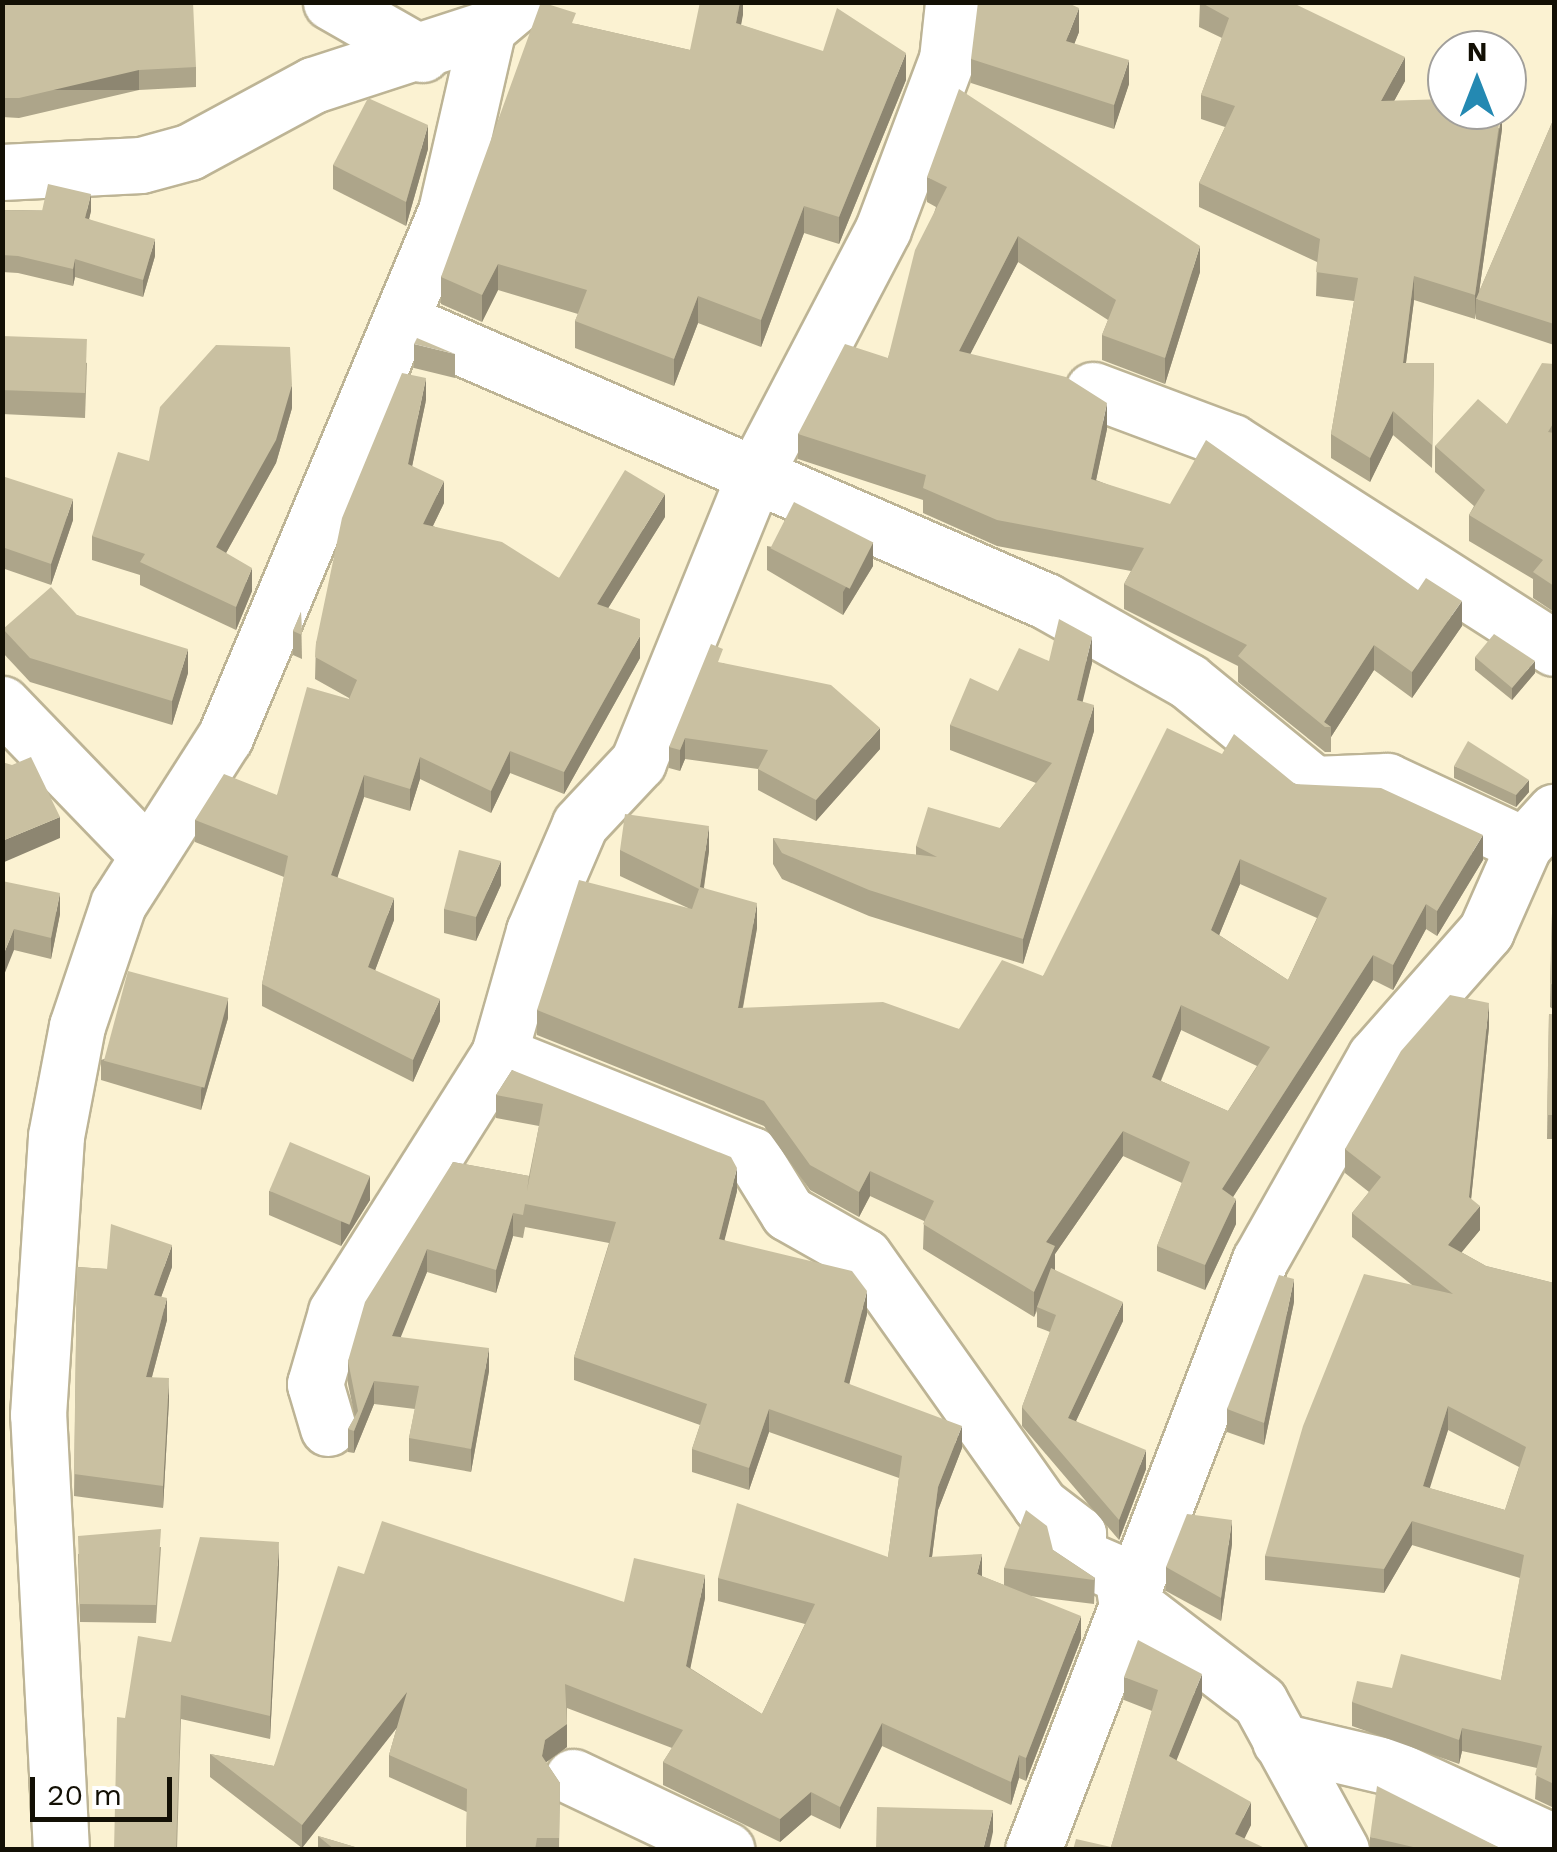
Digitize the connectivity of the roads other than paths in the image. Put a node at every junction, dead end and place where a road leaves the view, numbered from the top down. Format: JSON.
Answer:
{"nodes":[{"id":1,"x":331,"y":2,"type":"edge"},
{"id":2,"x":945,"y":2,"type":"edge"},
{"id":3,"x":953,"y":2,"type":"edge"},
{"id":4,"x":514,"y":9,"type":"edge"},
{"id":5,"x":422,"y":54,"type":"junction"},
{"id":6,"x":2,"y":172,"type":"edge"},
{"id":7,"x":401,"y":321,"type":"junction"},
{"id":8,"x":1093,"y":390,"type":"edge"},
{"id":9,"x":755,"y":474,"type":"junction"},
{"id":10,"x":1554,"y":648,"type":"edge"},
{"id":11,"x":2,"y":704,"type":"edge"},
{"id":12,"x":1540,"y":828,"type":"edge"},
{"id":13,"x":147,"y":854,"type":"junction"},
{"id":14,"x":499,"y":1054,"type":"junction"},
{"id":15,"x":328,"y":1428,"type":"dead end"},
{"id":16,"x":1126,"y":1600,"type":"junction"},
{"id":17,"x":1280,"y":1741,"type":"junction"},
{"id":18,"x":573,"y":1777,"type":"dead end"},
{"id":19,"x":1554,"y":1842,"type":"edge"},
{"id":20,"x":61,"y":1850,"type":"edge"},
{"id":21,"x":727,"y":1850,"type":"edge"},
{"id":22,"x":1033,"y":1850,"type":"edge"},
{"id":23,"x":1342,"y":1850,"type":"edge"}],
"edges":[{"from":1,"to":5,"type":"street"},
{"from":2,"to":3,"type":"street"},
{"from":3,"to":9,"type":"street"},
{"from":4,"to":5,"type":"street"},
{"from":4,"to":7,"type":"street"},
{"from":5,"to":6,"type":"street"},
{"from":7,"to":9,"type":"street"},
{"from":7,"to":13,"type":"street"},
{"from":8,"to":10,"type":"street"},
{"from":9,"to":12,"type":"street"},
{"from":9,"to":14,"type":"street"},
{"from":11,"to":13,"type":"street"},
{"from":12,"to":16,"type":"street"},
{"from":13,"to":20,"type":"street"},
{"from":14,"to":15,"type":"street"},
{"from":14,"to":16,"type":"street"},
{"from":16,"to":17,"type":"street"},
{"from":16,"to":22,"type":"street"},
{"from":17,"to":19,"type":"street"},
{"from":17,"to":23,"type":"street"},
{"from":18,"to":21,"type":"street"}]}
